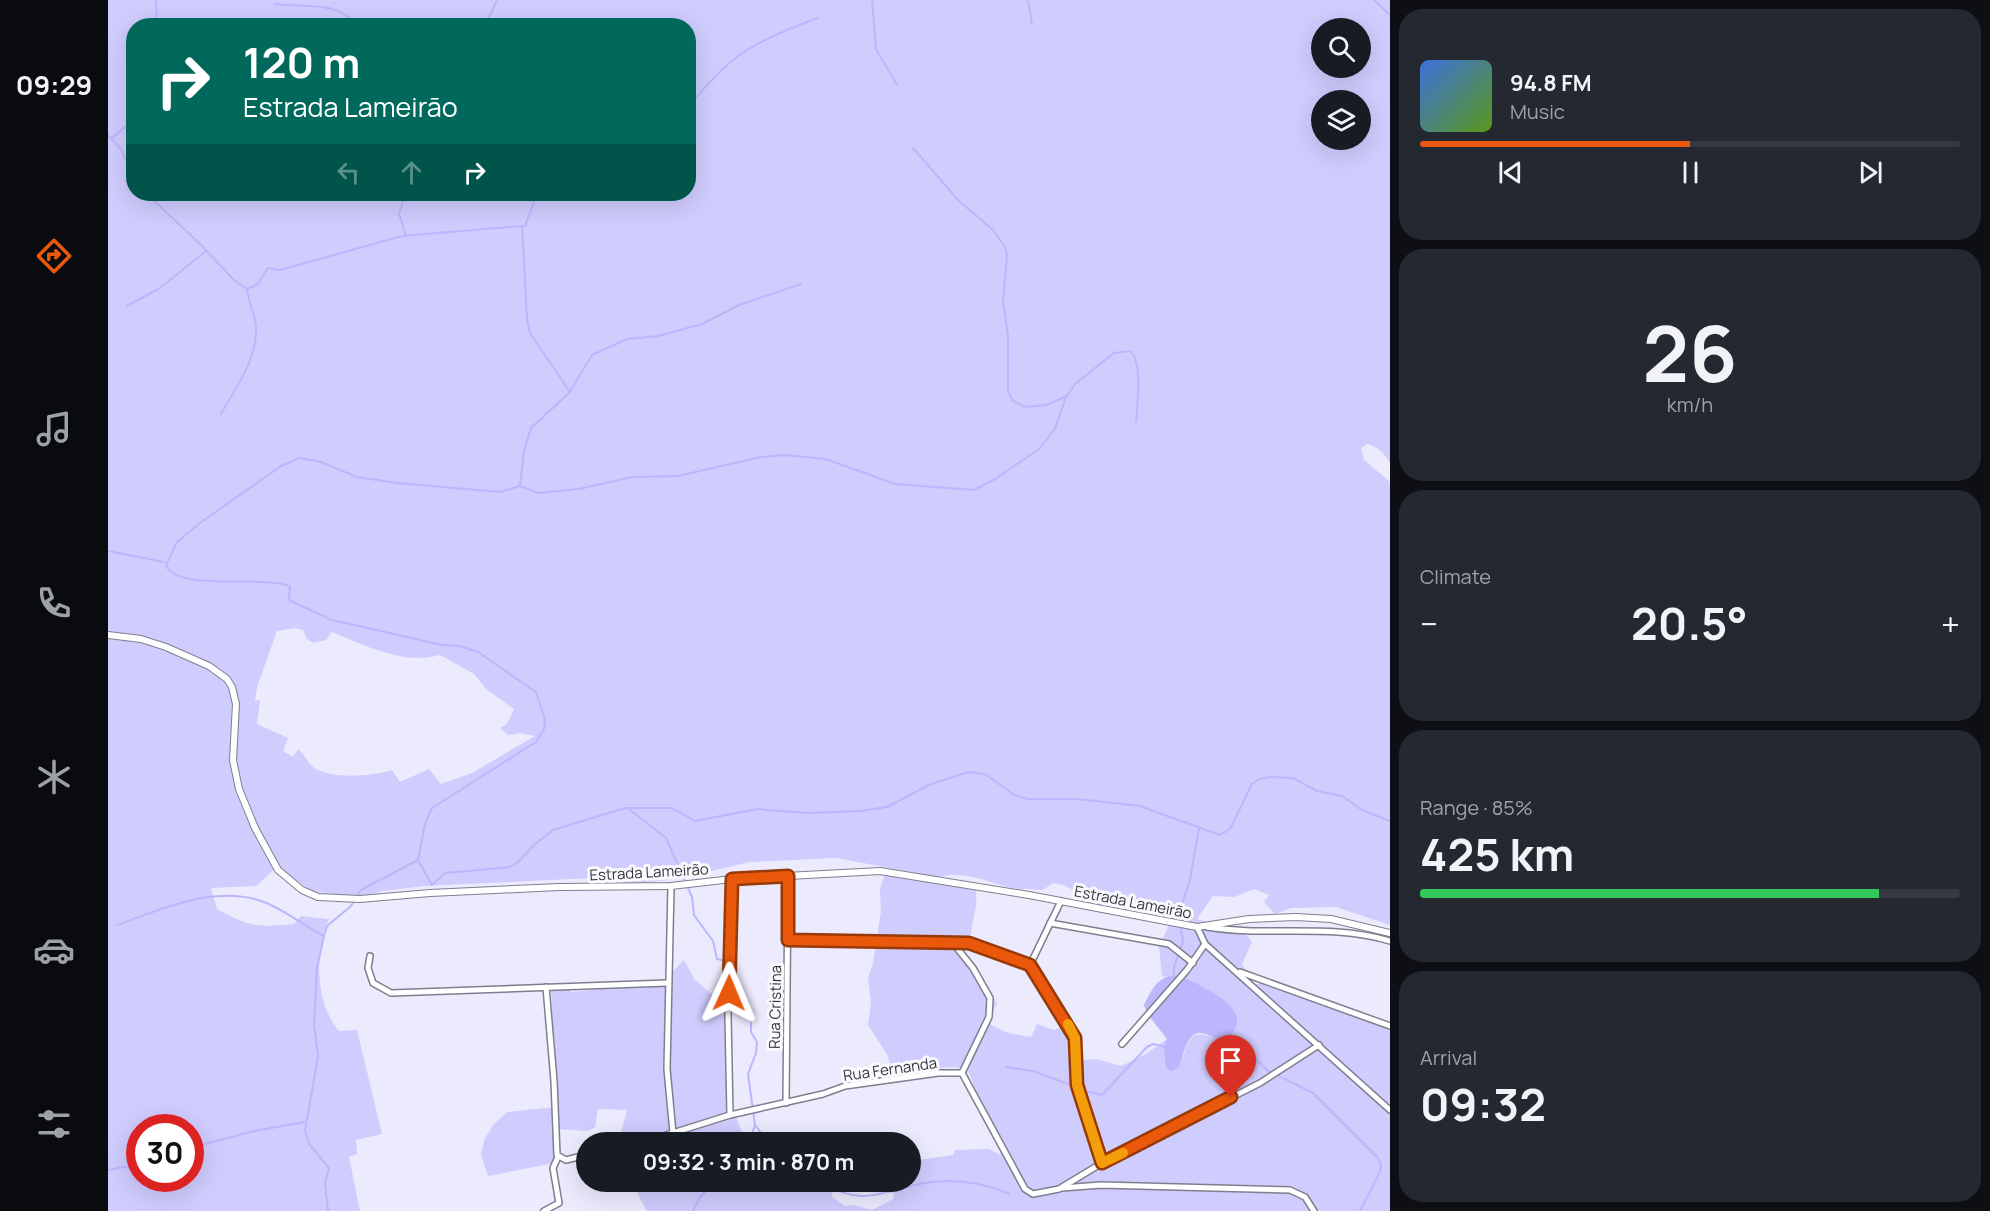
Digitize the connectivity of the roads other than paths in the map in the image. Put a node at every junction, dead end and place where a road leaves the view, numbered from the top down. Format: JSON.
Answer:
{"nodes":[{"id":1,"x":108,"y":635,"type":"edge"},
{"id":2,"x":788,"y":876,"type":"junction"},
{"id":3,"x":732,"y":879,"type":"junction"},
{"id":4,"x":671,"y":886,"type":"junction"},
{"id":5,"x":1061,"y":901,"type":"junction"},
{"id":6,"x":1050,"y":923,"type":"junction"},
{"id":7,"x":1200,"y":926,"type":"junction"},
{"id":8,"x":1390,"y":933,"type":"edge"},
{"id":9,"x":788,"y":940,"type":"junction"},
{"id":10,"x":1390,"y":941,"type":"edge"},
{"id":11,"x":953,"y":943,"type":"junction"},
{"id":12,"x":1205,"y":944,"type":"junction"},
{"id":13,"x":370,"y":956,"type":"dead end"},
{"id":14,"x":1193,"y":963,"type":"junction"},
{"id":15,"x":1030,"y":965,"type":"junction"},
{"id":16,"x":1236,"y":970,"type":"junction"},
{"id":17,"x":667,"y":983,"type":"junction"},
{"id":18,"x":546,"y":987,"type":"junction"},
{"id":19,"x":1390,"y":1026,"type":"edge"},
{"id":20,"x":1122,"y":1044,"type":"dead end"},
{"id":21,"x":1319,"y":1046,"type":"junction"},
{"id":22,"x":962,"y":1073,"type":"junction"},
{"id":23,"x":786,"y":1103,"type":"junction"},
{"id":24,"x":1390,"y":1110,"type":"edge"},
{"id":25,"x":730,"y":1115,"type":"junction"},
{"id":26,"x":673,"y":1132,"type":"edge"},
{"id":27,"x":676,"y":1132,"type":"edge"},
{"id":28,"x":558,"y":1157,"type":"junction"},
{"id":29,"x":576,"y":1158,"type":"edge"},
{"id":30,"x":1102,"y":1163,"type":"junction"},
{"id":31,"x":1059,"y":1189,"type":"junction"},
{"id":32,"x":544,"y":1211,"type":"edge"},
{"id":33,"x":1314,"y":1211,"type":"edge"}],
"edges":[{"from":1,"to":4,"type":"street","name":"Estrada Lameirão"},
{"from":2,"to":3,"type":"street","name":"Estrada Lameirão"},
{"from":2,"to":5,"type":"street","name":"Estrada Lameirão"},
{"from":2,"to":9,"type":"street","name":"Rua Cristina"},
{"from":3,"to":4,"type":"street","name":"Estrada Lameirão"},
{"from":3,"to":25,"type":"street"},
{"from":4,"to":17,"type":"street"},
{"from":5,"to":6,"type":"street"},
{"from":5,"to":7,"type":"street","name":"Estrada Lameirão"},
{"from":6,"to":14,"type":"street"},
{"from":6,"to":15,"type":"street"},
{"from":7,"to":8,"type":"street","name":"Estrada Lameirão"},
{"from":7,"to":10,"type":"street"},
{"from":7,"to":12,"type":"street"},
{"from":9,"to":11,"type":"street"},
{"from":9,"to":23,"type":"street","name":"Rua Cristina"},
{"from":11,"to":15,"type":"street"},
{"from":11,"to":22,"type":"street"},
{"from":12,"to":14,"type":"street"},
{"from":12,"to":16,"type":"street"},
{"from":13,"to":18,"type":"street"},
{"from":14,"to":20,"type":"street"},
{"from":15,"to":30,"type":"street"},
{"from":16,"to":19,"type":"street"},
{"from":16,"to":21,"type":"street"},
{"from":17,"to":18,"type":"street"},
{"from":17,"to":26,"type":"street"},
{"from":18,"to":28,"type":"street"},
{"from":21,"to":24,"type":"street"},
{"from":21,"to":30,"type":"street"},
{"from":22,"to":23,"type":"street","name":"Rua Fernanda"},
{"from":22,"to":31,"type":"street"},
{"from":23,"to":25,"type":"street","name":"Rua Fernanda"},
{"from":25,"to":27,"type":"street","name":"Rua Fernanda"},
{"from":28,"to":29,"type":"street"},
{"from":28,"to":32,"type":"street"},
{"from":30,"to":31,"type":"street"},
{"from":31,"to":33,"type":"street"}]}
